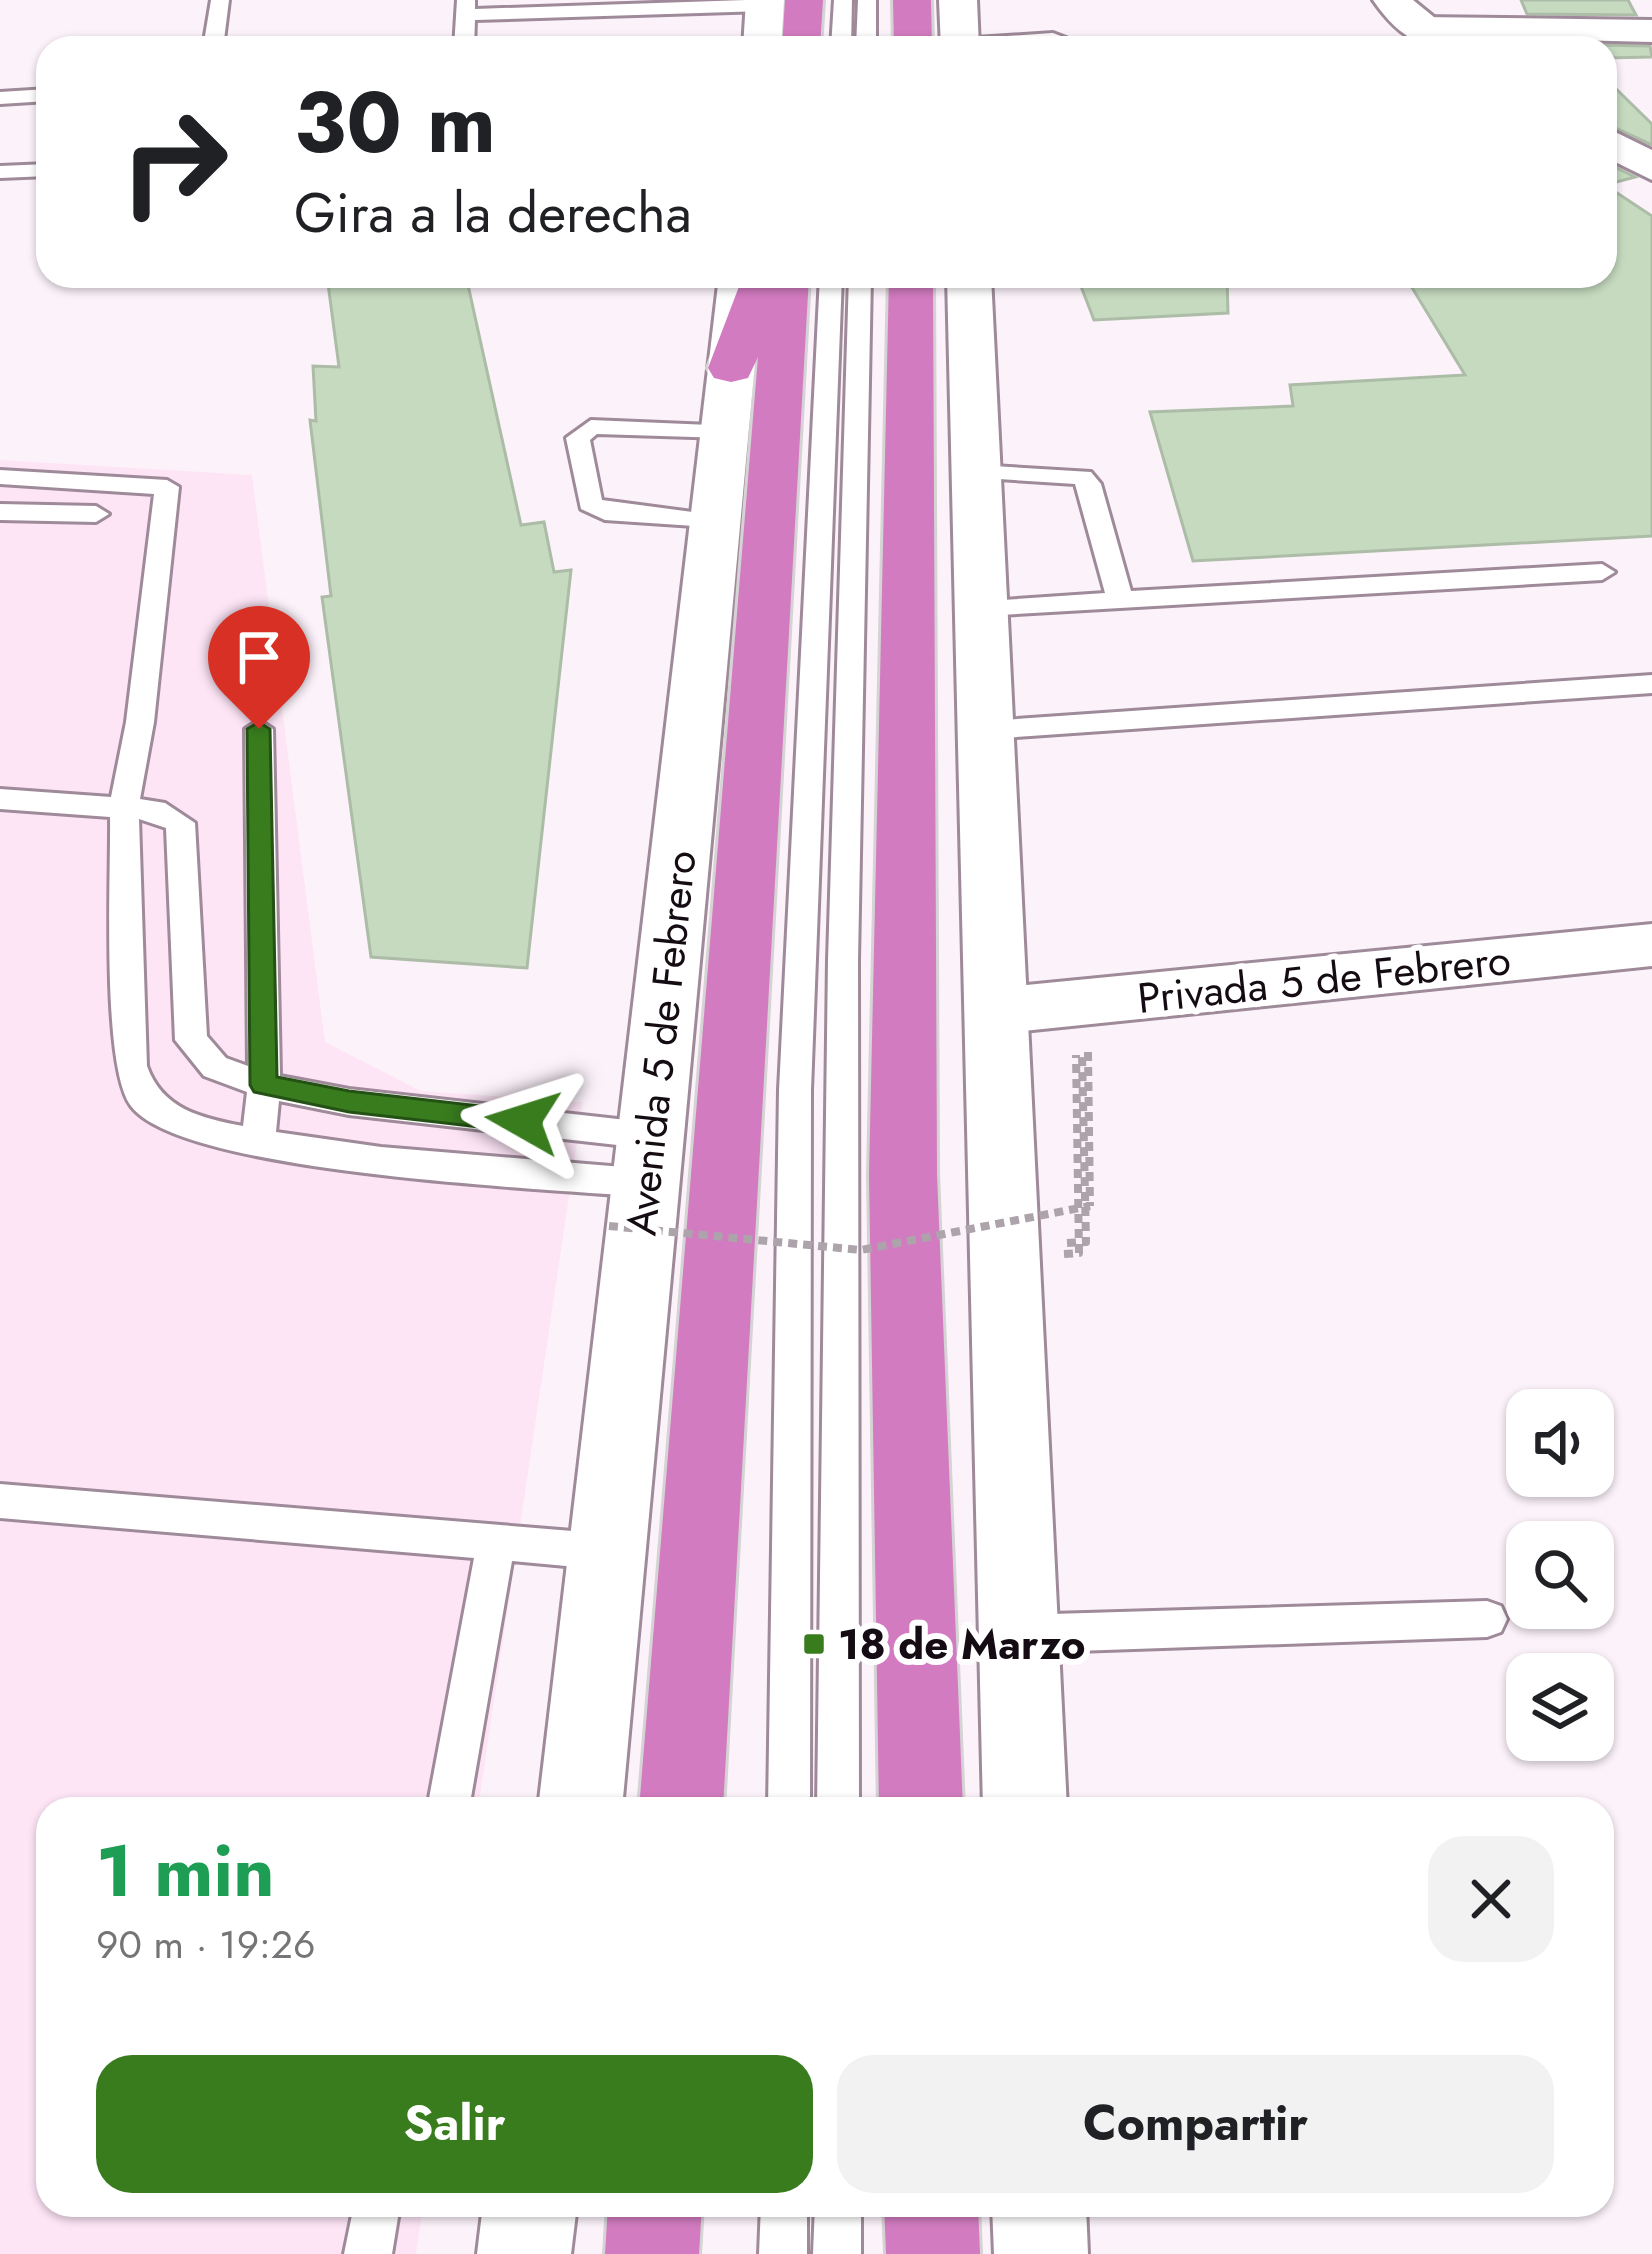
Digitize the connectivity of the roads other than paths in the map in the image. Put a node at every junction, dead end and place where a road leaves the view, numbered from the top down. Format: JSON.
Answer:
{"nodes":[{"id":1,"x":220,"y":0,"type":"edge"},
{"id":2,"x":804,"y":0,"type":"edge"},
{"id":3,"x":843,"y":0,"type":"edge"},
{"id":4,"x":867,"y":0,"type":"edge"},
{"id":5,"x":912,"y":0,"type":"edge"},
{"id":6,"x":958,"y":0,"type":"edge"},
{"id":7,"x":1392,"y":0,"type":"edge"},
{"id":8,"x":1633,"y":0,"type":"edge"},
{"id":9,"x":765,"y":3,"type":"edge"},
{"id":10,"x":650,"y":5,"type":"edge"},
{"id":11,"x":467,"y":8,"type":"edge"},
{"id":12,"x":1652,"y":31,"type":"edge"},
{"id":13,"x":215,"y":36,"type":"edge"},
{"id":14,"x":763,"y":36,"type":"edge"},
{"id":15,"x":802,"y":36,"type":"edge"},
{"id":16,"x":842,"y":36,"type":"edge"},
{"id":17,"x":866,"y":36,"type":"edge"},
{"id":18,"x":913,"y":36,"type":"edge"},
{"id":19,"x":960,"y":36,"type":"edge"},
{"id":20,"x":1435,"y":36,"type":"edge"},
{"id":21,"x":1498,"y":36,"type":"edge"},
{"id":22,"x":36,"y":96,"type":"edge"},
{"id":23,"x":0,"y":98,"type":"edge"},
{"id":24,"x":1617,"y":146,"type":"edge"},
{"id":25,"x":1652,"y":168,"type":"edge"},
{"id":26,"x":36,"y":170,"type":"edge"},
{"id":27,"x":0,"y":172,"type":"edge"},
{"id":28,"x":740,"y":288,"type":"edge"},
{"id":29,"x":761,"y":288,"type":"edge"},
{"id":30,"x":786,"y":288,"type":"edge"},
{"id":31,"x":830,"y":288,"type":"edge"},
{"id":32,"x":860,"y":288,"type":"edge"},
{"id":33,"x":911,"y":288,"type":"edge"},
{"id":34,"x":969,"y":288,"type":"edge"},
{"id":35,"x":731,"y":368,"type":"junction"},
{"id":36,"x":725,"y":431,"type":"junction"},
{"id":37,"x":977,"y":472,"type":"junction"},
{"id":38,"x":0,"y":477,"type":"edge"},
{"id":39,"x":0,"y":512,"type":"edge"},
{"id":40,"x":96,"y":514,"type":"dead end"},
{"id":41,"x":715,"y":523,"type":"junction"},
{"id":42,"x":1602,"y":572,"type":"dead end"},
{"id":43,"x":1120,"y":598,"type":"junction"},
{"id":44,"x":983,"y":608,"type":"junction"},
{"id":45,"x":1652,"y":684,"type":"edge"},
{"id":46,"x":259,"y":729,"type":"dead end"},
{"id":47,"x":988,"y":730,"type":"junction"},
{"id":48,"x":0,"y":799,"type":"edge"},
{"id":49,"x":124,"y":806,"type":"junction"},
{"id":50,"x":1652,"y":945,"type":"edge"},
{"id":51,"x":995,"y":1011,"type":"junction"},
{"id":52,"x":264,"y":1085,"type":"junction"},
{"id":53,"x":258,"y":1141,"type":"junction"},
{"id":54,"x":636,"y":1182,"type":"junction"},
{"id":55,"x":0,"y":1501,"type":"edge"},
{"id":56,"x":496,"y":1545,"type":"junction"},
{"id":57,"x":609,"y":1552,"type":"junction"},
{"id":58,"x":1487,"y":1619,"type":"dead end"},
{"id":59,"x":1018,"y":1634,"type":"junction"},
{"id":60,"x":450,"y":1797,"type":"edge"},
{"id":61,"x":581,"y":1797,"type":"edge"},
{"id":62,"x":682,"y":1797,"type":"edge"},
{"id":63,"x":789,"y":1797,"type":"edge"},
{"id":64,"x":838,"y":1797,"type":"edge"},
{"id":65,"x":920,"y":1797,"type":"edge"},
{"id":66,"x":1025,"y":1797,"type":"edge"},
{"id":67,"x":374,"y":2217,"type":"edge"},
{"id":68,"x":529,"y":2217,"type":"edge"},
{"id":69,"x":654,"y":2217,"type":"edge"},
{"id":70,"x":784,"y":2217,"type":"edge"},
{"id":71,"x":838,"y":2217,"type":"edge"},
{"id":72,"x":931,"y":2217,"type":"edge"},
{"id":73,"x":1039,"y":2217,"type":"edge"},
{"id":74,"x":368,"y":2254,"type":"edge"},
{"id":75,"x":524,"y":2254,"type":"edge"},
{"id":76,"x":652,"y":2254,"type":"edge"},
{"id":77,"x":783,"y":2254,"type":"edge"},
{"id":78,"x":838,"y":2254,"type":"edge"},
{"id":79,"x":933,"y":2254,"type":"edge"},
{"id":80,"x":1041,"y":2254,"type":"edge"}],
"edges":[{"from":1,"to":13,"type":"lane"},
{"from":2,"to":15,"type":"highway"},
{"from":3,"to":16,"type":"lane"},
{"from":4,"to":17,"type":"lane"},
{"from":5,"to":18,"type":"highway"},
{"from":6,"to":19,"type":"main road"},
{"from":7,"to":20,"type":"main road"},
{"from":8,"to":12,"type":"street"},
{"from":9,"to":10,"type":"lane"},
{"from":9,"to":14,"type":"main road"},
{"from":10,"to":11,"type":"lane"},
{"from":12,"to":21,"type":"street"},
{"from":22,"to":23,"type":"lane"},
{"from":24,"to":25,"type":"main road"},
{"from":26,"to":27,"type":"lane"},
{"from":28,"to":35,"type":"main road","name":"Avenida 5 de Febrero"},
{"from":29,"to":35,"type":"highway"},
{"from":30,"to":62,"type":"highway","name":"Avenida 5 de Febrero"},
{"from":31,"to":63,"type":"lane"},
{"from":32,"to":64,"type":"lane"},
{"from":33,"to":65,"type":"highway"},
{"from":34,"to":37,"type":"main road"},
{"from":35,"to":36,"type":"main road","name":"Avenida 5 de Febrero"},
{"from":36,"to":41,"type":"main road","name":"Avenida 5 de Febrero"},
{"from":36,"to":41,"type":"lane"},
{"from":37,"to":43,"type":"lane"},
{"from":37,"to":44,"type":"main road"},
{"from":38,"to":49,"type":"lane"},
{"from":39,"to":40,"type":"lane"},
{"from":41,"to":54,"type":"main road","name":"Avenida 5 de Febrero"},
{"from":42,"to":43,"type":"lane"},
{"from":43,"to":44,"type":"lane"},
{"from":44,"to":47,"type":"main road"},
{"from":45,"to":47,"type":"lane"},
{"from":46,"to":52,"type":"lane"},
{"from":47,"to":51,"type":"main road"},
{"from":48,"to":49,"type":"lane"},
{"from":49,"to":52,"type":"lane"},
{"from":49,"to":53,"type":"lane"},
{"from":50,"to":51,"type":"street","name":"Privada 5 de Febrero"},
{"from":51,"to":59,"type":"main road"},
{"from":52,"to":53,"type":"lane"},
{"from":52,"to":54,"type":"lane"},
{"from":53,"to":54,"type":"lane"},
{"from":54,"to":57,"type":"main road","name":"Avenida 5 de Febrero"},
{"from":55,"to":56,"type":"lane"},
{"from":56,"to":57,"type":"lane"},
{"from":56,"to":60,"type":"lane"},
{"from":57,"to":61,"type":"main road","name":"Avenida 5 de Febrero"},
{"from":58,"to":59,"type":"lane"},
{"from":59,"to":66,"type":"main road"},
{"from":67,"to":74,"type":"lane"},
{"from":68,"to":75,"type":"main road"},
{"from":69,"to":76,"type":"highway"},
{"from":70,"to":77,"type":"lane"},
{"from":71,"to":78,"type":"lane"},
{"from":72,"to":79,"type":"highway"},
{"from":73,"to":80,"type":"main road"}]}
